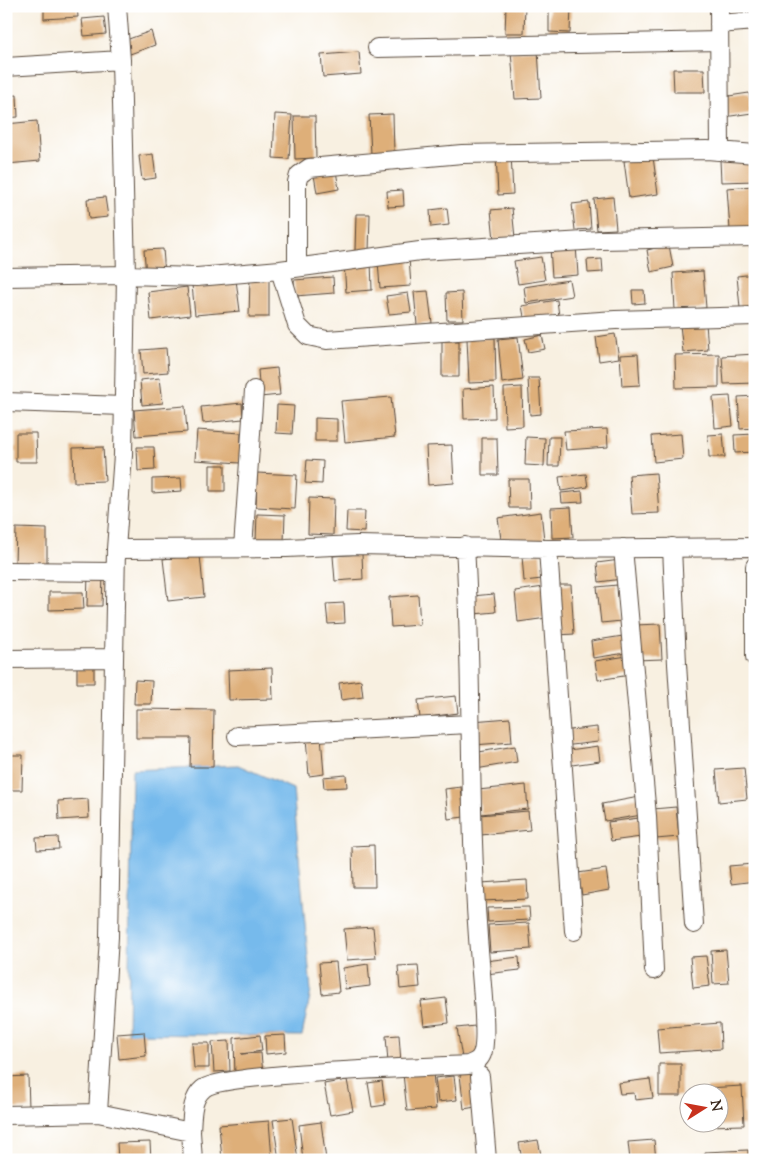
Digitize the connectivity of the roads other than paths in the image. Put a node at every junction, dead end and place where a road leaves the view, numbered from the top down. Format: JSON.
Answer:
{"nodes":[{"id":1,"x":117,"y":6,"type":"edge"},
{"id":2,"x":755,"y":21,"type":"edge"},
{"id":3,"x":719,"y":24,"type":"edge"},
{"id":4,"x":377,"y":48,"type":"dead end"},
{"id":5,"x":122,"y":60,"type":"junction"},
{"id":6,"x":6,"y":67,"type":"edge"},
{"id":7,"x":720,"y":151,"type":"junction"},
{"id":8,"x":755,"y":154,"type":"edge"},
{"id":9,"x":755,"y":237,"type":"edge"},
{"id":10,"x":297,"y":266,"type":"junction"},
{"id":11,"x":280,"y":270,"type":"junction"},
{"id":12,"x":126,"y":275,"type":"junction"},
{"id":13,"x":6,"y":277,"type":"edge"},
{"id":14,"x":755,"y":316,"type":"edge"},
{"id":15,"x":254,"y":390,"type":"dead end"},
{"id":16,"x":6,"y":402,"type":"edge"},
{"id":17,"x":124,"y":406,"type":"junction"},
{"id":18,"x":465,"y":546,"type":"junction"},
{"id":19,"x":672,"y":547,"type":"junction"},
{"id":20,"x":755,"y":547,"type":"edge"},
{"id":21,"x":243,"y":548,"type":"junction"},
{"id":22,"x":623,"y":548,"type":"junction"},
{"id":23,"x":116,"y":549,"type":"junction"},
{"id":24,"x":548,"y":549,"type":"junction"},
{"id":25,"x":755,"y":566,"type":"edge"},
{"id":26,"x":6,"y":571,"type":"edge"},
{"id":27,"x":115,"y":572,"type":"junction"},
{"id":28,"x":755,"y":657,"type":"edge"},
{"id":29,"x":113,"y":658,"type":"junction"},
{"id":30,"x":6,"y":659,"type":"edge"},
{"id":31,"x":469,"y":724,"type":"junction"},
{"id":32,"x":237,"y":736,"type":"dead end"},
{"id":33,"x":694,"y":924,"type":"dead end"},
{"id":34,"x":574,"y":931,"type":"dead end"},
{"id":35,"x":654,"y":970,"type":"dead end"},
{"id":36,"x":480,"y":1076,"type":"dead end"},
{"id":37,"x":98,"y":1113,"type":"junction"},
{"id":38,"x":6,"y":1115,"type":"edge"},
{"id":39,"x":190,"y":1132,"type":"junction"},
{"id":40,"x":193,"y":1160,"type":"edge"},
{"id":41,"x":486,"y":1160,"type":"edge"}],
"edges":[{"from":1,"to":5,"type":"street"},
{"from":2,"to":3,"type":"street"},
{"from":3,"to":4,"type":"street"},
{"from":3,"to":7,"type":"street"},
{"from":5,"to":6,"type":"street"},
{"from":5,"to":12,"type":"street"},
{"from":7,"to":8,"type":"street"},
{"from":7,"to":10,"type":"street"},
{"from":9,"to":10,"type":"street"},
{"from":10,"to":11,"type":"street"},
{"from":11,"to":12,"type":"street"},
{"from":11,"to":14,"type":"street"},
{"from":12,"to":13,"type":"street"},
{"from":12,"to":17,"type":"street"},
{"from":15,"to":21,"type":"street"},
{"from":16,"to":17,"type":"street"},
{"from":17,"to":23,"type":"street"},
{"from":18,"to":21,"type":"street"},
{"from":18,"to":24,"type":"street"},
{"from":18,"to":31,"type":"street"},
{"from":19,"to":20,"type":"street"},
{"from":19,"to":22,"type":"street"},
{"from":19,"to":33,"type":"street"},
{"from":21,"to":23,"type":"street"},
{"from":22,"to":24,"type":"street"},
{"from":22,"to":35,"type":"street"},
{"from":23,"to":27,"type":"street"},
{"from":24,"to":34,"type":"street"},
{"from":25,"to":28,"type":"street"},
{"from":26,"to":27,"type":"street"},
{"from":27,"to":29,"type":"street"},
{"from":29,"to":30,"type":"street"},
{"from":29,"to":37,"type":"street"},
{"from":31,"to":32,"type":"street"},
{"from":31,"to":39,"type":"street"},
{"from":36,"to":41,"type":"street"},
{"from":37,"to":38,"type":"street"},
{"from":37,"to":39,"type":"street"},
{"from":39,"to":40,"type":"street"}]}
